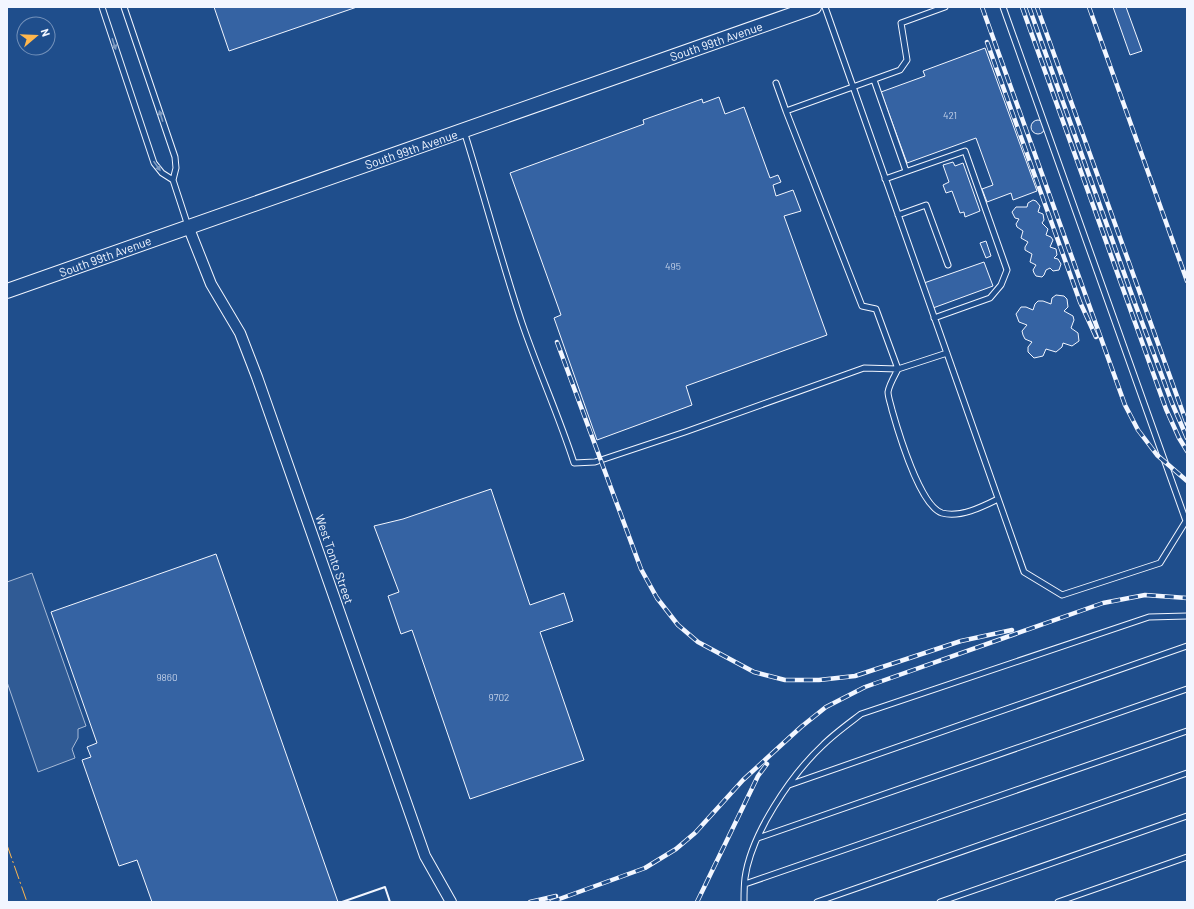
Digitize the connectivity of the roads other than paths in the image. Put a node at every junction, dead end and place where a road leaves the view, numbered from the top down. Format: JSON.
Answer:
{"nodes":[{"id":1,"x":102,"y":7,"type":"edge"},
{"id":2,"x":124,"y":7,"type":"edge"},
{"id":3,"x":814,"y":7,"type":"edge"},
{"id":4,"x":825,"y":7,"type":"edge"},
{"id":5,"x":945,"y":7,"type":"edge"},
{"id":6,"x":1003,"y":7,"type":"edge"},
{"id":7,"x":874,"y":80,"type":"junction"},
{"id":8,"x":776,"y":83,"type":"dead end"},
{"id":9,"x":853,"y":88,"type":"junction"},
{"id":10,"x":786,"y":111,"type":"junction"},
{"id":11,"x":463,"y":130,"type":"junction"},
{"id":12,"x":906,"y":171,"type":"junction"},
{"id":13,"x":885,"y":179,"type":"junction"},
{"id":14,"x":173,"y":180,"type":"junction"},
{"id":15,"x":898,"y":216,"type":"junction"},
{"id":16,"x":188,"y":226,"type":"junction"},
{"id":17,"x":948,"y":266,"type":"dead end"},
{"id":18,"x":7,"y":291,"type":"edge"},
{"id":19,"x":934,"y":318,"type":"junction"},
{"id":20,"x":947,"y":353,"type":"junction"},
{"id":21,"x":898,"y":369,"type":"junction"},
{"id":22,"x":998,"y":499,"type":"junction"},
{"id":23,"x":1187,"y":616,"type":"edge"},
{"id":24,"x":1187,"y":646,"type":"edge"},
{"id":25,"x":1187,"y":689,"type":"edge"},
{"id":26,"x":1187,"y":731,"type":"edge"},
{"id":27,"x":1187,"y":773,"type":"edge"},
{"id":28,"x":788,"y":786,"type":"junction"},
{"id":29,"x":1187,"y":816,"type":"edge"},
{"id":30,"x":758,"y":838,"type":"junction"},
{"id":31,"x":1187,"y":857,"type":"edge"},
{"id":32,"x":745,"y":884,"type":"junction"},
{"id":33,"x":451,"y":902,"type":"edge"},
{"id":34,"x":744,"y":902,"type":"edge"},
{"id":35,"x":817,"y":902,"type":"edge"},
{"id":36,"x":940,"y":902,"type":"edge"},
{"id":37,"x":1058,"y":902,"type":"edge"}],
"edges":[{"from":1,"to":14,"type":"lane","one_way":true},
{"from":14,"to":2,"type":"lane","one_way":true},
{"from":3,"to":11,"type":"main road","name":"South 99th Avenue"},
{"from":4,"to":9,"type":"lane"},
{"from":5,"to":7,"type":"lane"},
{"from":6,"to":22,"type":"lane"},
{"from":7,"to":9,"type":"lane"},
{"from":7,"to":12,"type":"lane"},
{"from":8,"to":10,"type":"lane"},
{"from":9,"to":10,"type":"lane"},
{"from":9,"to":13,"type":"lane"},
{"from":10,"to":21,"type":"lane"},
{"from":11,"to":16,"type":"main road","name":"South 99th Avenue"},
{"from":11,"to":21,"type":"lane"},
{"from":12,"to":13,"type":"lane"},
{"from":12,"to":19,"type":"lane"},
{"from":13,"to":15,"type":"lane"},
{"from":14,"to":16,"type":"lane"},
{"from":15,"to":17,"type":"lane"},
{"from":15,"to":19,"type":"lane"},
{"from":16,"to":18,"type":"main road","name":"South 99th Avenue"},
{"from":16,"to":33,"type":"street","name":"West Tonto Street"},
{"from":19,"to":20,"type":"lane"},
{"from":20,"to":21,"type":"lane"},
{"from":20,"to":22,"type":"lane"},
{"from":21,"to":22,"type":"lane"},
{"from":23,"to":28,"type":"lane"},
{"from":24,"to":28,"type":"lane"},
{"from":25,"to":30,"type":"lane"},
{"from":26,"to":32,"type":"lane"},
{"from":27,"to":35,"type":"lane"},
{"from":28,"to":30,"type":"lane"},
{"from":29,"to":36,"type":"lane"},
{"from":30,"to":32,"type":"lane"},
{"from":31,"to":37,"type":"lane"},
{"from":32,"to":34,"type":"lane"}]}
